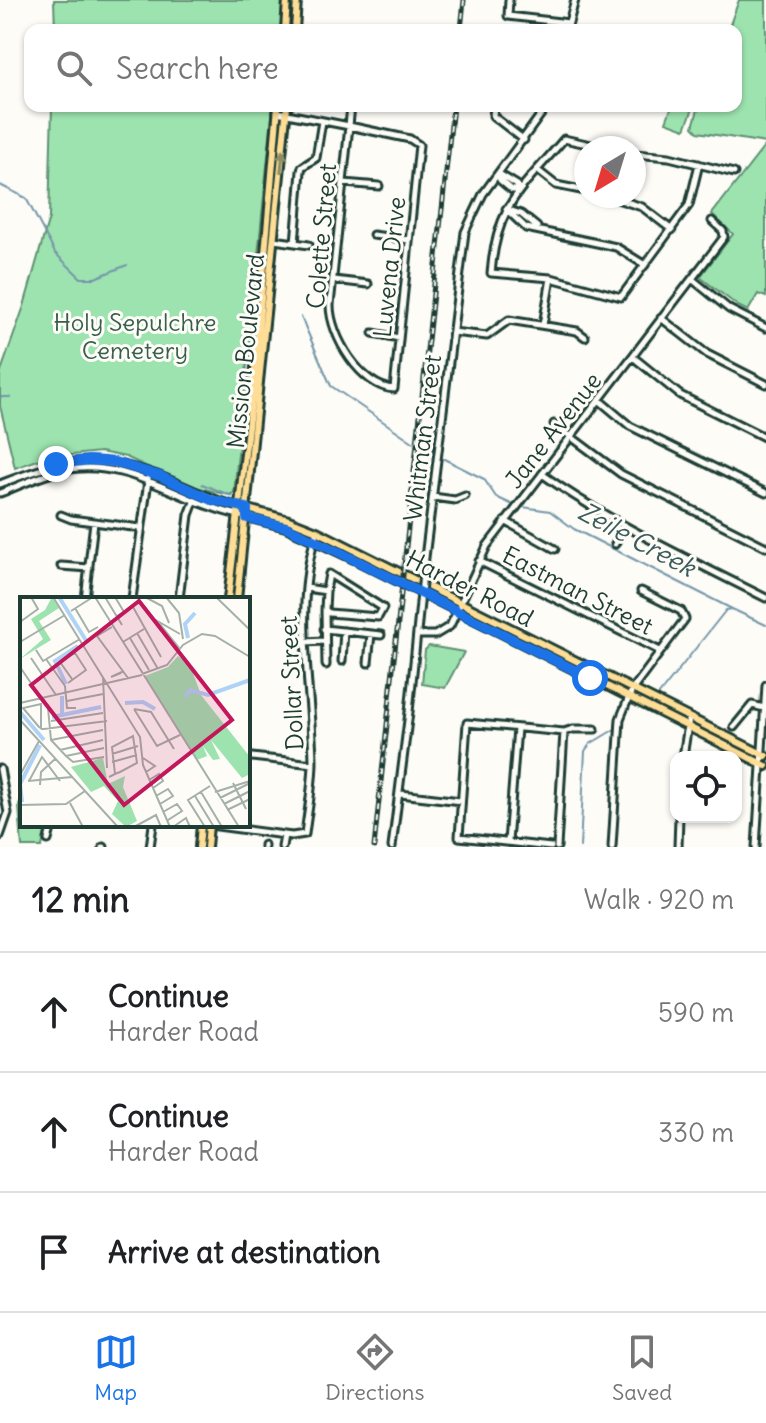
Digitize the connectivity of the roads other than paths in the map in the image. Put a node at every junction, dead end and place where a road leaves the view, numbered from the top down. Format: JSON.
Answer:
{"nodes":[{"id":1,"x":287,"y":0,"type":"edge"},
{"id":2,"x":297,"y":0,"type":"edge"},
{"id":3,"x":509,"y":0,"type":"edge"},
{"id":4,"x":575,"y":0,"type":"edge"},
{"id":5,"x":569,"y":23,"type":"joint"},
{"id":6,"x":285,"y":24,"type":"edge"},
{"id":7,"x":295,"y":24,"type":"edge"},
{"id":8,"x":277,"y":112,"type":"edge"},
{"id":9,"x":287,"y":112,"type":"edge"},
{"id":10,"x":293,"y":112,"type":"edge"},
{"id":11,"x":350,"y":112,"type":"edge"},
{"id":12,"x":493,"y":112,"type":"edge"},
{"id":13,"x":543,"y":112,"type":"edge"},
{"id":14,"x":322,"y":121,"type":"junction"},
{"id":15,"x":349,"y":126,"type":"junction"},
{"id":16,"x":524,"y":140,"type":"junction"},
{"id":17,"x":574,"y":141,"type":"edge"},
{"id":18,"x":646,"y":155,"type":"edge"},
{"id":19,"x":699,"y":164,"type":"junction"},
{"id":20,"x":537,"y":170,"type":"junction"},
{"id":21,"x":498,"y":173,"type":"junction"},
{"id":22,"x":734,"y":173,"type":"dead end"},
{"id":23,"x":344,"y":183,"type":"junction"},
{"id":24,"x":379,"y":186,"type":"dead end"},
{"id":25,"x":574,"y":189,"type":"edge"},
{"id":26,"x":518,"y":190,"type":"junction"},
{"id":27,"x":643,"y":208,"type":"edge"},
{"id":28,"x":506,"y":209,"type":"junction"},
{"id":29,"x":712,"y":221,"type":"dead end"},
{"id":30,"x":672,"y":230,"type":"junction"},
{"id":31,"x":373,"y":235,"type":"dead end"},
{"id":32,"x":274,"y":240,"type":"junction"},
{"id":33,"x":409,"y":240,"type":"junction"},
{"id":34,"x":295,"y":243,"type":"junction"},
{"id":35,"x":309,"y":245,"type":"dead end"},
{"id":36,"x":645,"y":265,"type":"junction"},
{"id":37,"x":551,"y":278,"type":"junction"},
{"id":38,"x":692,"y":279,"type":"junction"},
{"id":39,"x":333,"y":280,"type":"junction"},
{"id":40,"x":368,"y":284,"type":"dead end"},
{"id":41,"x":661,"y":318,"type":"junction"},
{"id":42,"x":543,"y":325,"type":"junction"},
{"id":43,"x":766,"y":328,"type":"edge"},
{"id":44,"x":453,"y":332,"type":"junction"},
{"id":45,"x":373,"y":333,"type":"dead end"},
{"id":46,"x":585,"y":337,"type":"dead end"},
{"id":47,"x":399,"y":338,"type":"junction"},
{"id":48,"x":256,"y":341,"type":"junction"},
{"id":49,"x":633,"y":357,"type":"junction"},
{"id":50,"x":261,"y":371,"type":"junction"},
{"id":51,"x":766,"y":384,"type":"edge"},
{"id":52,"x":394,"y":389,"type":"joint"},
{"id":53,"x":599,"y":400,"type":"junction"},
{"id":54,"x":554,"y":424,"type":"dead end"},
{"id":55,"x":570,"y":437,"type":"junction"},
{"id":56,"x":766,"y":438,"type":"edge"},
{"id":57,"x":149,"y":473,"type":"junction"},
{"id":58,"x":542,"y":474,"type":"junction"},
{"id":59,"x":147,"y":481,"type":"junction"},
{"id":60,"x":0,"y":484,"type":"edge"},
{"id":61,"x":0,"y":493,"type":"edge"},
{"id":62,"x":766,"y":493,"type":"edge"},
{"id":63,"x":465,"y":496,"type":"dead end"},
{"id":64,"x":433,"y":497,"type":"junction"},
{"id":65,"x":194,"y":502,"type":"junction"},
{"id":66,"x":244,"y":508,"type":"junction"},
{"id":67,"x":61,"y":515,"type":"dead end"},
{"id":68,"x":239,"y":515,"type":"junction"},
{"id":69,"x":247,"y":518,"type":"junction"},
{"id":70,"x":505,"y":521,"type":"junction"},
{"id":71,"x":94,"y":522,"type":"junction"},
{"id":72,"x":623,"y":526,"type":"junction"},
{"id":73,"x":140,"y":528,"type":"junction"},
{"id":74,"x":317,"y":531,"type":"junction"},
{"id":75,"x":314,"y":540,"type":"junction"},
{"id":76,"x":615,"y":544,"type":"dead end"},
{"id":77,"x":766,"y":547,"type":"edge"},
{"id":78,"x":555,"y":549,"type":"dead end"},
{"id":79,"x":479,"y":561,"type":"junction"},
{"id":80,"x":61,"y":566,"type":"dead end"},
{"id":81,"x":89,"y":568,"type":"junction"},
{"id":82,"x":306,"y":588,"type":"junction"},
{"id":83,"x":326,"y":591,"type":"junction"},
{"id":84,"x":641,"y":591,"type":"dead end"},
{"id":85,"x":85,"y":597,"type":"edge"},
{"id":86,"x":132,"y":597,"type":"edge"},
{"id":87,"x":179,"y":597,"type":"edge"},
{"id":88,"x":228,"y":597,"type":"edge"},
{"id":89,"x":237,"y":597,"type":"edge"},
{"id":90,"x":766,"y":598,"type":"edge"},
{"id":91,"x":461,"y":604,"type":"junction"},
{"id":92,"x":325,"y":610,"type":"junction"},
{"id":93,"x":457,"y":613,"type":"junction"},
{"id":94,"x":324,"y":629,"type":"junction"},
{"id":95,"x":344,"y":631,"type":"junction"},
{"id":96,"x":371,"y":634,"type":"junction"},
{"id":97,"x":381,"y":635,"type":"dead end"},
{"id":98,"x":417,"y":635,"type":"junction"},
{"id":99,"x":324,"y":641,"type":"junction"},
{"id":100,"x":305,"y":642,"type":"junction"},
{"id":101,"x":660,"y":651,"type":"junction"},
{"id":102,"x":342,"y":661,"type":"dead end"},
{"id":103,"x":368,"y":663,"type":"dead end"},
{"id":104,"x":326,"y":665,"type":"dead end"},
{"id":105,"x":766,"y":687,"type":"edge"},
{"id":106,"x":632,"y":690,"type":"junction"},
{"id":107,"x":629,"y":698,"type":"junction"},
{"id":108,"x":764,"y":708,"type":"edge"},
{"id":109,"x":689,"y":718,"type":"junction"},
{"id":110,"x":687,"y":726,"type":"junction"},
{"id":111,"x":734,"y":727,"type":"dead end"},
{"id":112,"x":517,"y":728,"type":"junction"},
{"id":113,"x":595,"y":729,"type":"dead end"},
{"id":114,"x":564,"y":732,"type":"junction"},
{"id":115,"x":684,"y":751,"type":"edge"},
{"id":116,"x":764,"y":755,"type":"edge"},
{"id":117,"x":252,"y":757,"type":"dead end"},
{"id":118,"x":313,"y":764,"type":"junction"},
{"id":119,"x":764,"y":765,"type":"edge"},
{"id":120,"x":0,"y":769,"type":"edge"},
{"id":121,"x":400,"y":794,"type":"junction"},
{"id":122,"x":461,"y":801,"type":"junction"},
{"id":123,"x":679,"y":823,"type":"edge"},
{"id":124,"x":51,"y":827,"type":"edge"},
{"id":125,"x":153,"y":827,"type":"edge"},
{"id":126,"x":201,"y":827,"type":"edge"},
{"id":127,"x":210,"y":827,"type":"edge"},
{"id":128,"x":225,"y":827,"type":"edge"},
{"id":129,"x":284,"y":835,"type":"junction"},
{"id":130,"x":0,"y":836,"type":"edge"},
{"id":131,"x":48,"y":840,"type":"dead end"},
{"id":132,"x":508,"y":842,"type":"junction"},
{"id":133,"x":150,"y":847,"type":"edge"},
{"id":134,"x":199,"y":847,"type":"edge"},
{"id":135,"x":207,"y":847,"type":"edge"},
{"id":136,"x":282,"y":847,"type":"edge"},
{"id":137,"x":392,"y":847,"type":"edge"},
{"id":138,"x":554,"y":847,"type":"edge"},
{"id":139,"x":612,"y":847,"type":"edge"},
{"id":140,"x":678,"y":847,"type":"edge"},
{"id":141,"x":756,"y":847,"type":"edge"}],
"edges":[{"from":1,"to":6,"type":"main road"},
{"from":2,"to":7,"type":"main road"},
{"from":3,"to":5,"type":"street"},
{"from":4,"to":5,"type":"street"},
{"from":8,"to":48,"type":"main road","name":"Mission Boulevard"},
{"from":32,"to":9,"type":"main road","name":"Mission Boulevard","one_way":true},
{"from":10,"to":14,"type":"street"},
{"from":11,"to":15,"type":"street","name":"Colette Street"},
{"from":12,"to":16,"type":"street"},
{"from":13,"to":16,"type":"street","name":"Whitman Street"},
{"from":14,"to":15,"type":"street"},
{"from":14,"to":34,"type":"street"},
{"from":15,"to":23,"type":"street","name":"Colette Street"},
{"from":15,"to":33,"type":"street","name":"Luvena Drive"},
{"from":16,"to":21,"type":"street","name":"Whitman Street"},
{"from":17,"to":20,"type":"street"},
{"from":18,"to":19,"type":"street"},
{"from":19,"to":22,"type":"street"},
{"from":19,"to":30,"type":"street"},
{"from":20,"to":25,"type":"street"},
{"from":20,"to":26,"type":"street"},
{"from":21,"to":26,"type":"street"},
{"from":21,"to":44,"type":"street","name":"Whitman Street"},
{"from":23,"to":24,"type":"street"},
{"from":23,"to":39,"type":"street","name":"Colette Street"},
{"from":26,"to":28,"type":"street"},
{"from":27,"to":30,"type":"street"},
{"from":28,"to":36,"type":"street"},
{"from":28,"to":37,"type":"street"},
{"from":29,"to":38,"type":"street","name":"Jane Avenue"},
{"from":30,"to":36,"type":"street"},
{"from":31,"to":33,"type":"street"},
{"from":32,"to":34,"type":"street"},
{"from":32,"to":50,"type":"main road","name":"Mission Boulevard"},
{"from":33,"to":47,"type":"street","name":"Luvena Drive"},
{"from":34,"to":35,"type":"street"},
{"from":36,"to":37,"type":"street"},
{"from":37,"to":42,"type":"street"},
{"from":38,"to":41,"type":"street","name":"Jane Avenue"},
{"from":38,"to":43,"type":"street"},
{"from":39,"to":40,"type":"street"},
{"from":39,"to":52,"type":"street","name":"Colette Street"},
{"from":41,"to":49,"type":"street","name":"Jane Avenue"},
{"from":41,"to":51,"type":"street"},
{"from":42,"to":44,"type":"street"},
{"from":42,"to":46,"type":"street"},
{"from":44,"to":64,"type":"street","name":"Whitman Street"},
{"from":45,"to":47,"type":"street"},
{"from":47,"to":52,"type":"street","name":"Luvena Drive"},
{"from":48,"to":50,"type":"main road"},
{"from":48,"to":66,"type":"main road","name":"Mission Boulevard"},
{"from":49,"to":53,"type":"street","name":"Jane Avenue"},
{"from":49,"to":56,"type":"street"},
{"from":50,"to":66,"type":"main road","name":"Mission Boulevard"},
{"from":53,"to":55,"type":"street","name":"Jane Avenue"},
{"from":53,"to":62,"type":"street"},
{"from":54,"to":55,"type":"street"},
{"from":55,"to":58,"type":"street","name":"Jane Avenue"},
{"from":55,"to":77,"type":"street"},
{"from":57,"to":59,"type":"street"},
{"from":57,"to":60,"type":"street","name":"Harder Road"},
{"from":57,"to":66,"type":"street","name":"Harder Road"},
{"from":58,"to":70,"type":"street","name":"Jane Avenue"},
{"from":58,"to":72,"type":"street"},
{"from":59,"to":61,"type":"street","name":"Harder Road"},
{"from":59,"to":65,"type":"street","name":"Harder Road"},
{"from":59,"to":73,"type":"street"},
{"from":63,"to":64,"type":"street"},
{"from":64,"to":98,"type":"street","name":"Whitman Street","bridge":true},
{"from":65,"to":68,"type":"street","name":"Harder Road"},
{"from":65,"to":87,"type":"street"},
{"from":66,"to":68,"type":"main road","name":"Mission Boulevard"},
{"from":66,"to":69,"type":"main road","name":"Mission Boulevard"},
{"from":66,"to":74,"type":"main road","name":"Harder Road"},
{"from":67,"to":71,"type":"street"},
{"from":68,"to":69,"type":"main road","name":"Harder Road"},
{"from":68,"to":88,"type":"main road","name":"Mission Boulevard"},
{"from":69,"to":75,"type":"main road","name":"Harder Road"},
{"from":69,"to":89,"type":"main road","name":"Mission Boulevard"},
{"from":70,"to":78,"type":"street"},
{"from":70,"to":79,"type":"street","name":"Jane Avenue"},
{"from":71,"to":73,"type":"street"},
{"from":71,"to":81,"type":"street"},
{"from":72,"to":76,"type":"street"},
{"from":72,"to":90,"type":"street"},
{"from":73,"to":86,"type":"street"},
{"from":74,"to":75,"type":"street","name":"Dollar Street"},
{"from":74,"to":91,"type":"main road","name":"Harder Road"},
{"from":75,"to":82,"type":"street","name":"Dollar Street"},
{"from":75,"to":93,"type":"main road","name":"Harder Road"},
{"from":79,"to":91,"type":"street","name":"Jane Avenue"},
{"from":79,"to":101,"type":"street","name":"Eastman Street"},
{"from":80,"to":81,"type":"street"},
{"from":81,"to":85,"type":"street"},
{"from":82,"to":83,"type":"street"},
{"from":82,"to":100,"type":"street","name":"Dollar Street"},
{"from":83,"to":92,"type":"street"},
{"from":83,"to":92,"type":"street"},
{"from":84,"to":101,"type":"street"},
{"from":91,"to":93,"type":"street","name":"Jane Avenue"},
{"from":91,"to":106,"type":"main road","name":"Harder Road"},
{"from":92,"to":94,"type":"street"},
{"from":93,"to":98,"type":"street","name":"Jane Avenue"},
{"from":93,"to":107,"type":"main road","name":"Harder Road"},
{"from":94,"to":95,"type":"street"},
{"from":94,"to":99,"type":"street"},
{"from":95,"to":96,"type":"street"},
{"from":95,"to":102,"type":"street"},
{"from":96,"to":97,"type":"street"},
{"from":96,"to":103,"type":"street"},
{"from":98,"to":121,"type":"street","name":"Whitman Street"},
{"from":99,"to":100,"type":"street"},
{"from":99,"to":104,"type":"street"},
{"from":100,"to":118,"type":"street","name":"Dollar Street"},
{"from":101,"to":106,"type":"street"},
{"from":105,"to":108,"type":"street"},
{"from":106,"to":107,"type":"street"},
{"from":106,"to":109,"type":"main road","name":"Harder Road"},
{"from":107,"to":110,"type":"main road","name":"Harder Road"},
{"from":107,"to":139,"type":"street"},
{"from":108,"to":111,"type":"street"},
{"from":108,"to":116,"type":"street"},
{"from":109,"to":110,"type":"street"},
{"from":109,"to":116,"type":"main road","name":"Harder Road"},
{"from":110,"to":115,"type":"street"},
{"from":110,"to":119,"type":"main road","name":"Harder Road"},
{"from":112,"to":114,"type":"street"},
{"from":112,"to":122,"type":"street"},
{"from":112,"to":132,"type":"street"},
{"from":113,"to":114,"type":"street"},
{"from":114,"to":138,"type":"street"},
{"from":116,"to":119,"type":"street"},
{"from":117,"to":118,"type":"street"},
{"from":118,"to":129,"type":"street","name":"Dollar Street"},
{"from":119,"to":141,"type":"street"},
{"from":120,"to":130,"type":"street"},
{"from":121,"to":122,"type":"street"},
{"from":121,"to":137,"type":"street","name":"Whitman Street"},
{"from":122,"to":132,"type":"street"},
{"from":123,"to":140,"type":"street"},
{"from":124,"to":131,"type":"street"},
{"from":125,"to":133,"type":"street"},
{"from":126,"to":134,"type":"main road"},
{"from":127,"to":135,"type":"main road"},
{"from":128,"to":129,"type":"street"},
{"from":129,"to":136,"type":"street"},
{"from":132,"to":138,"type":"street"}]}
